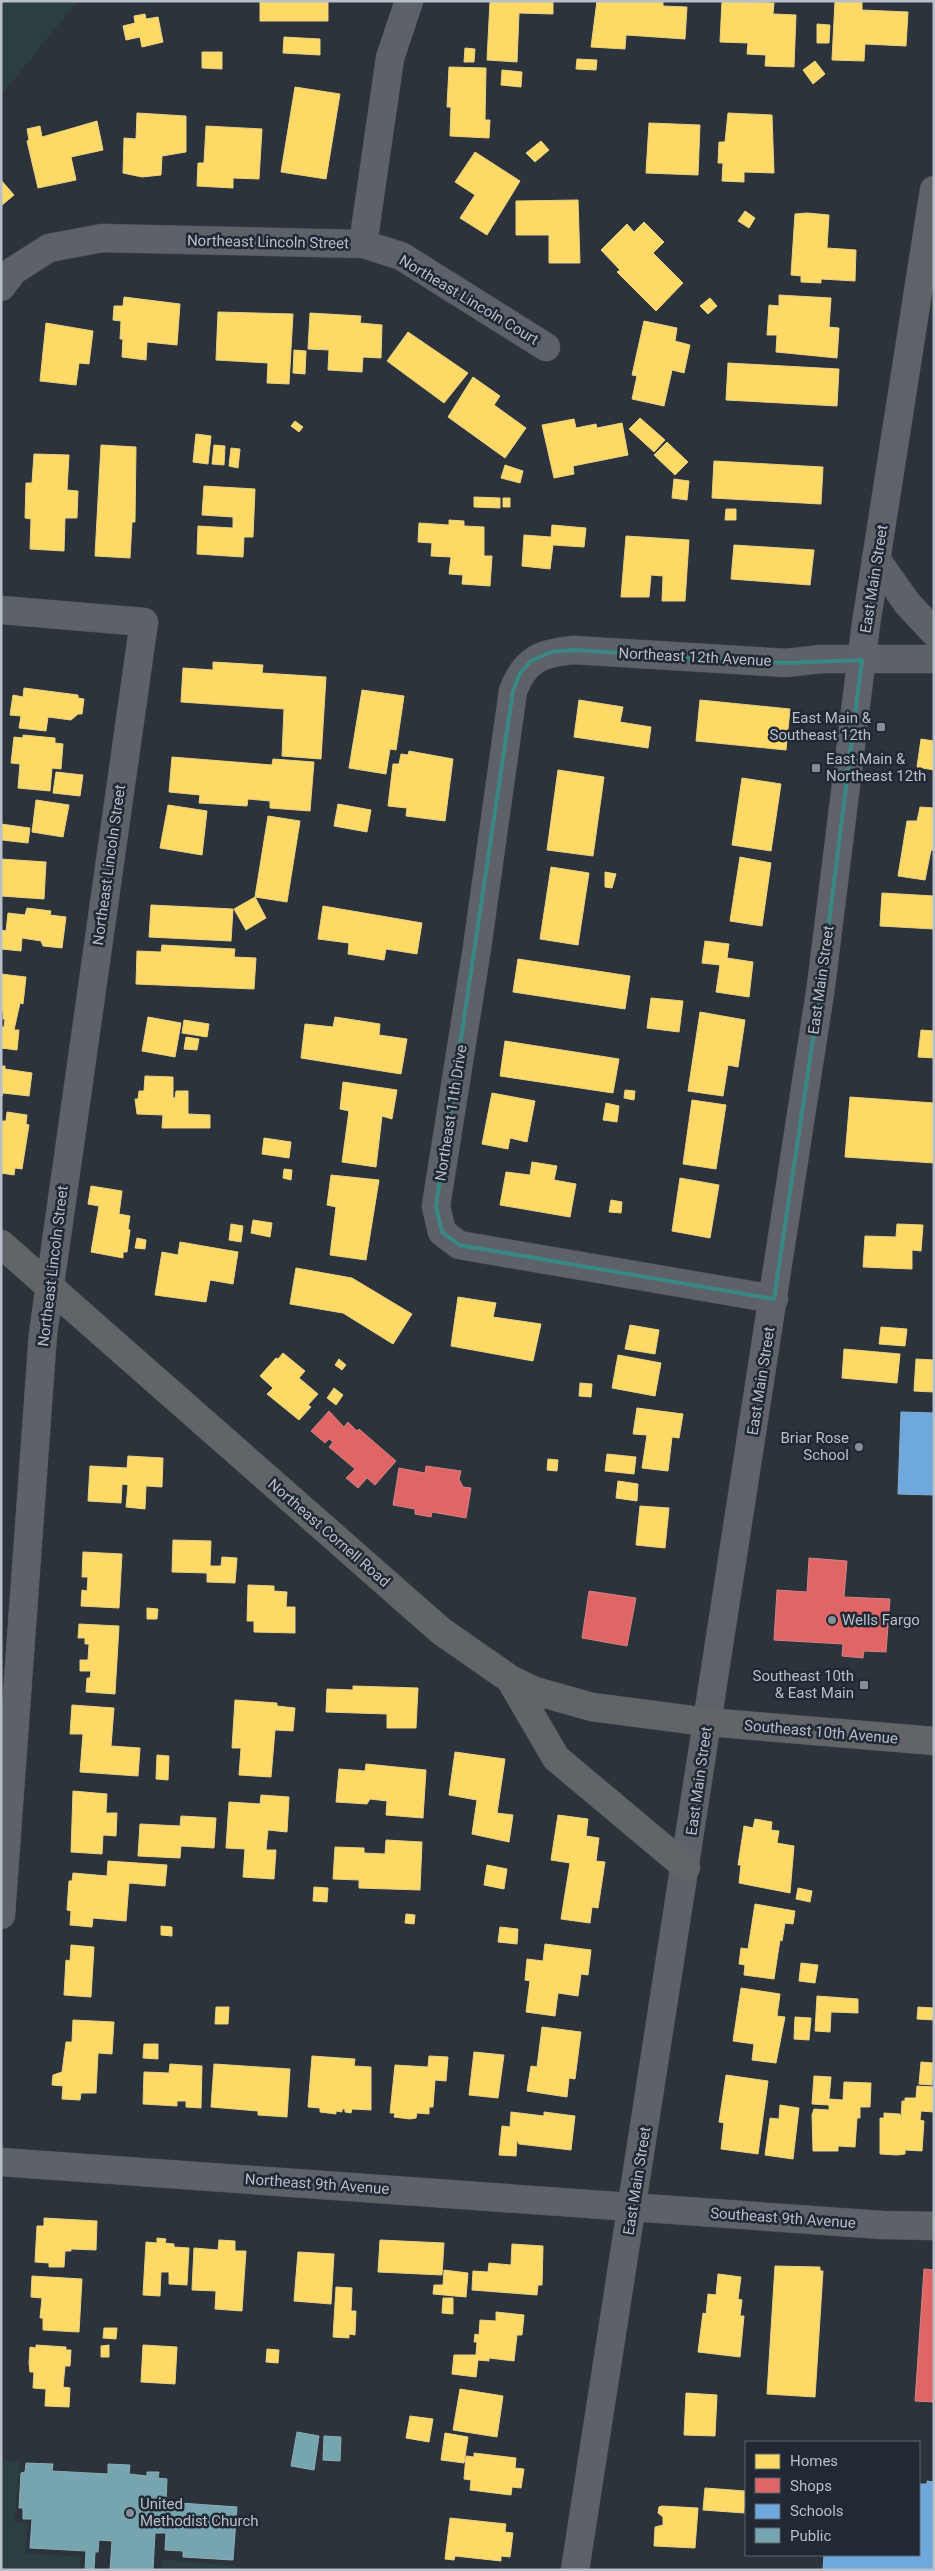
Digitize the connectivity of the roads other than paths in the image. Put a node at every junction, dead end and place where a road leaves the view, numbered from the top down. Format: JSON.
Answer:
{"nodes":[{"id":1,"x":409,"y":1,"type":"edge"},
{"id":2,"x":934,"y":190,"type":"edge"},
{"id":3,"x":363,"y":244,"type":"junction"},
{"id":4,"x":1,"y":287,"type":"edge"},
{"id":5,"x":546,"y":347,"type":"dead end"},
{"id":6,"x":876,"y":559,"type":"junction"},
{"id":7,"x":1,"y":610,"type":"edge"},
{"id":8,"x":934,"y":632,"type":"edge"},
{"id":9,"x":934,"y":659,"type":"edge"},
{"id":10,"x":862,"y":660,"type":"junction"},
{"id":11,"x":531,"y":661,"type":"joint"},
{"id":12,"x":1,"y":1244,"type":"edge"},
{"id":13,"x":48,"y":1286,"type":"junction"},
{"id":14,"x":774,"y":1299,"type":"junction"},
{"id":15,"x":510,"y":1679,"type":"junction"},
{"id":16,"x":707,"y":1722,"type":"junction"},
{"id":17,"x":934,"y":1740,"type":"edge"},
{"id":18,"x":686,"y":1867,"type":"junction"},
{"id":19,"x":1,"y":1915,"type":"edge"},
{"id":20,"x":1,"y":2162,"type":"edge"},
{"id":21,"x":632,"y":2206,"type":"junction"},
{"id":22,"x":934,"y":2226,"type":"edge"},
{"id":23,"x":575,"y":2570,"type":"edge"}],
"edges":[{"from":1,"to":3,"type":"street","name":"Northeast Lincoln Street"},
{"from":2,"to":6,"type":"main road","name":"East Main Street"},
{"from":3,"to":4,"type":"street","name":"Northeast Lincoln Street"},
{"from":3,"to":5,"type":"street","name":"Northeast Lincoln Court"},
{"from":6,"to":8,"type":"street"},
{"from":6,"to":10,"type":"main road","name":"East Main Street"},
{"from":7,"to":13,"type":"street","name":"Northeast Lincoln Street"},
{"from":9,"to":10,"type":"street","name":"Northeast 12th Avenue"},
{"from":10,"to":11,"type":"street","name":"Northeast 12th Avenue"},
{"from":10,"to":14,"type":"main road","name":"East Main Street"},
{"from":11,"to":14,"type":"street","name":"Northeast 11th Drive"},
{"from":12,"to":13,"type":"highway","name":"Northeast Cornell Road"},
{"from":13,"to":15,"type":"highway","name":"Northeast Cornell Road"},
{"from":13,"to":19,"type":"street","name":"Northeast Lincoln Street"},
{"from":14,"to":16,"type":"main road","name":"East Main Street"},
{"from":15,"to":16,"type":"highway","name":"Northeast Cornell Road"},
{"from":15,"to":18,"type":"highway"},
{"from":16,"to":17,"type":"highway","name":"Southeast 10th Avenue"},
{"from":16,"to":18,"type":"street","name":"East Main Street"},
{"from":18,"to":21,"type":"street","name":"East Main Street"},
{"from":20,"to":21,"type":"street","name":"Northeast 9th Avenue"},
{"from":21,"to":22,"type":"street","name":"Southeast 9th Avenue"},
{"from":21,"to":23,"type":"street","name":"East Main Street"}]}
